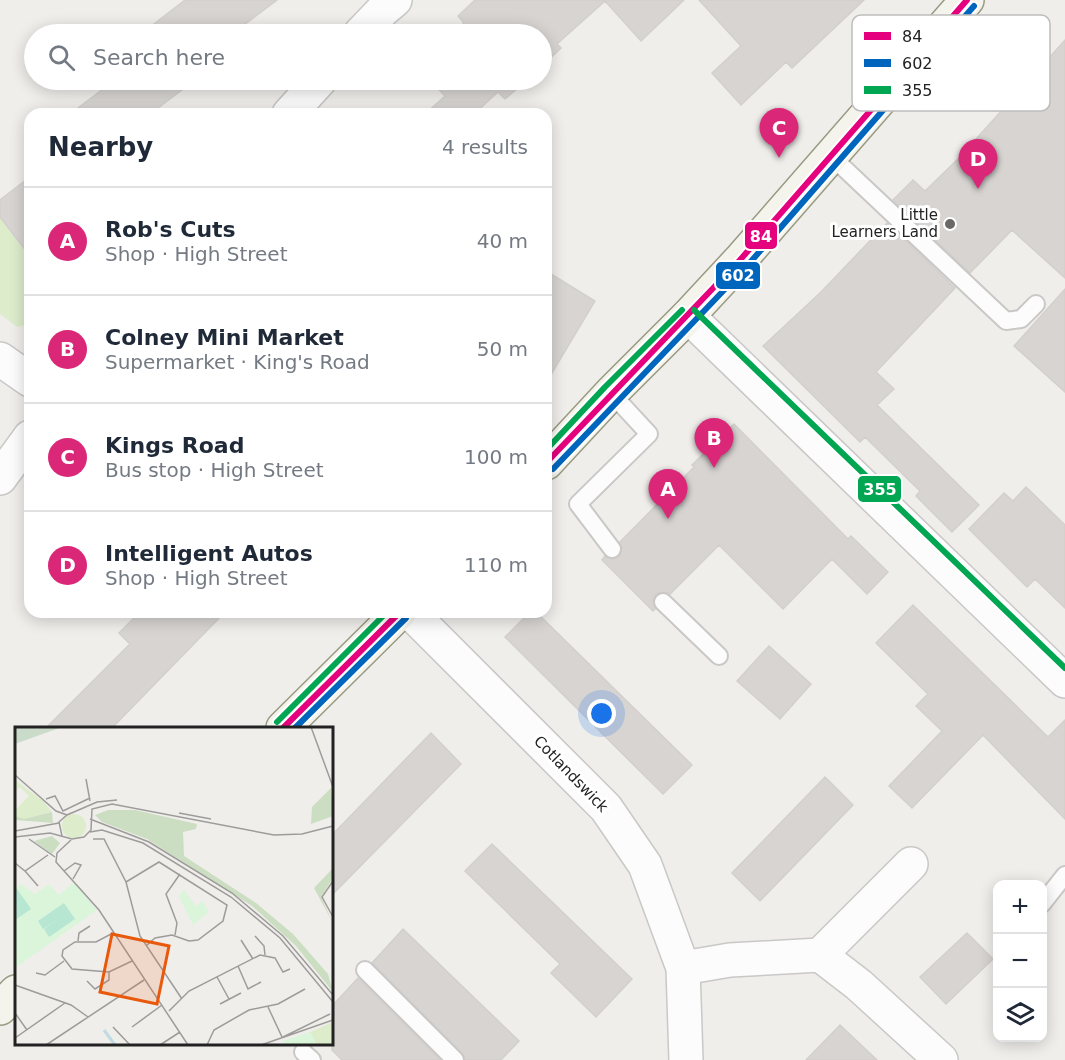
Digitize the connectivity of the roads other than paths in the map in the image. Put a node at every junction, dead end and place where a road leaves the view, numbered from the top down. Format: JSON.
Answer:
{"nodes":[{"id":1,"x":395,"y":0,"type":"edge"},
{"id":2,"x":967,"y":0,"type":"edge"},
{"id":3,"x":954,"y":15,"type":"edge"},
{"id":4,"x":370,"y":24,"type":"edge"},
{"id":5,"x":311,"y":90,"type":"edge"},
{"id":6,"x":294,"y":108,"type":"edge"},
{"id":7,"x":869,"y":111,"type":"edge"},
{"id":8,"x":830,"y":155,"type":"junction"},
{"id":9,"x":1036,"y":304,"type":"dead end"},
{"id":10,"x":688,"y":316,"type":"junction"},
{"id":11,"x":0,"y":359,"type":"edge"},
{"id":12,"x":24,"y":376,"type":"edge"},
{"id":13,"x":611,"y":393,"type":"junction"},
{"id":14,"x":24,"y":445,"type":"edge"},
{"id":15,"x":552,"y":457,"type":"edge"},
{"id":16,"x":0,"y":478,"type":"edge"},
{"id":17,"x":612,"y":549,"type":"dead end"},
{"id":18,"x":663,"y":602,"type":"dead end"},
{"id":19,"x":394,"y":618,"type":"edge"},
{"id":20,"x":416,"y":618,"type":"edge"},
{"id":21,"x":719,"y":656,"type":"dead end"},
{"id":22,"x":1065,"y":681,"type":"edge"},
{"id":23,"x":285,"y":727,"type":"edge"},
{"id":24,"x":910,"y":864,"type":"dead end"},
{"id":25,"x":1065,"y":875,"type":"edge"},
{"id":26,"x":1047,"y":898,"type":"edge"},
{"id":27,"x":820,"y":955,"type":"junction"},
{"id":28,"x":684,"y":968,"type":"junction"},
{"id":29,"x":365,"y":970,"type":"dead end"},
{"id":30,"x":15,"y":993,"type":"edge"},
{"id":31,"x":0,"y":1008,"type":"edge"},
{"id":32,"x":455,"y":1060,"type":"edge"},
{"id":33,"x":686,"y":1060,"type":"edge"},
{"id":34,"x":941,"y":1060,"type":"edge"}],
"edges":[{"from":1,"to":4,"type":"street"},
{"from":2,"to":3,"type":"street"},
{"from":5,"to":6,"type":"street"},
{"from":7,"to":8,"type":"street"},
{"from":8,"to":9,"type":"lane"},
{"from":8,"to":10,"type":"street"},
{"from":10,"to":13,"type":"street"},
{"from":10,"to":22,"type":"street"},
{"from":11,"to":12,"type":"street"},
{"from":13,"to":15,"type":"street"},
{"from":13,"to":17,"type":"lane"},
{"from":14,"to":16,"type":"street"},
{"from":18,"to":21,"type":"lane"},
{"from":19,"to":23,"type":"street"},
{"from":20,"to":28,"type":"street","name":"Cotlandswick"},
{"from":24,"to":27,"type":"street"},
{"from":25,"to":26,"type":"lane"},
{"from":27,"to":28,"type":"street"},
{"from":27,"to":34,"type":"street"},
{"from":28,"to":33,"type":"street","name":"Cotlandswick"},
{"from":29,"to":32,"type":"lane"},
{"from":30,"to":31,"type":"street"}]}
